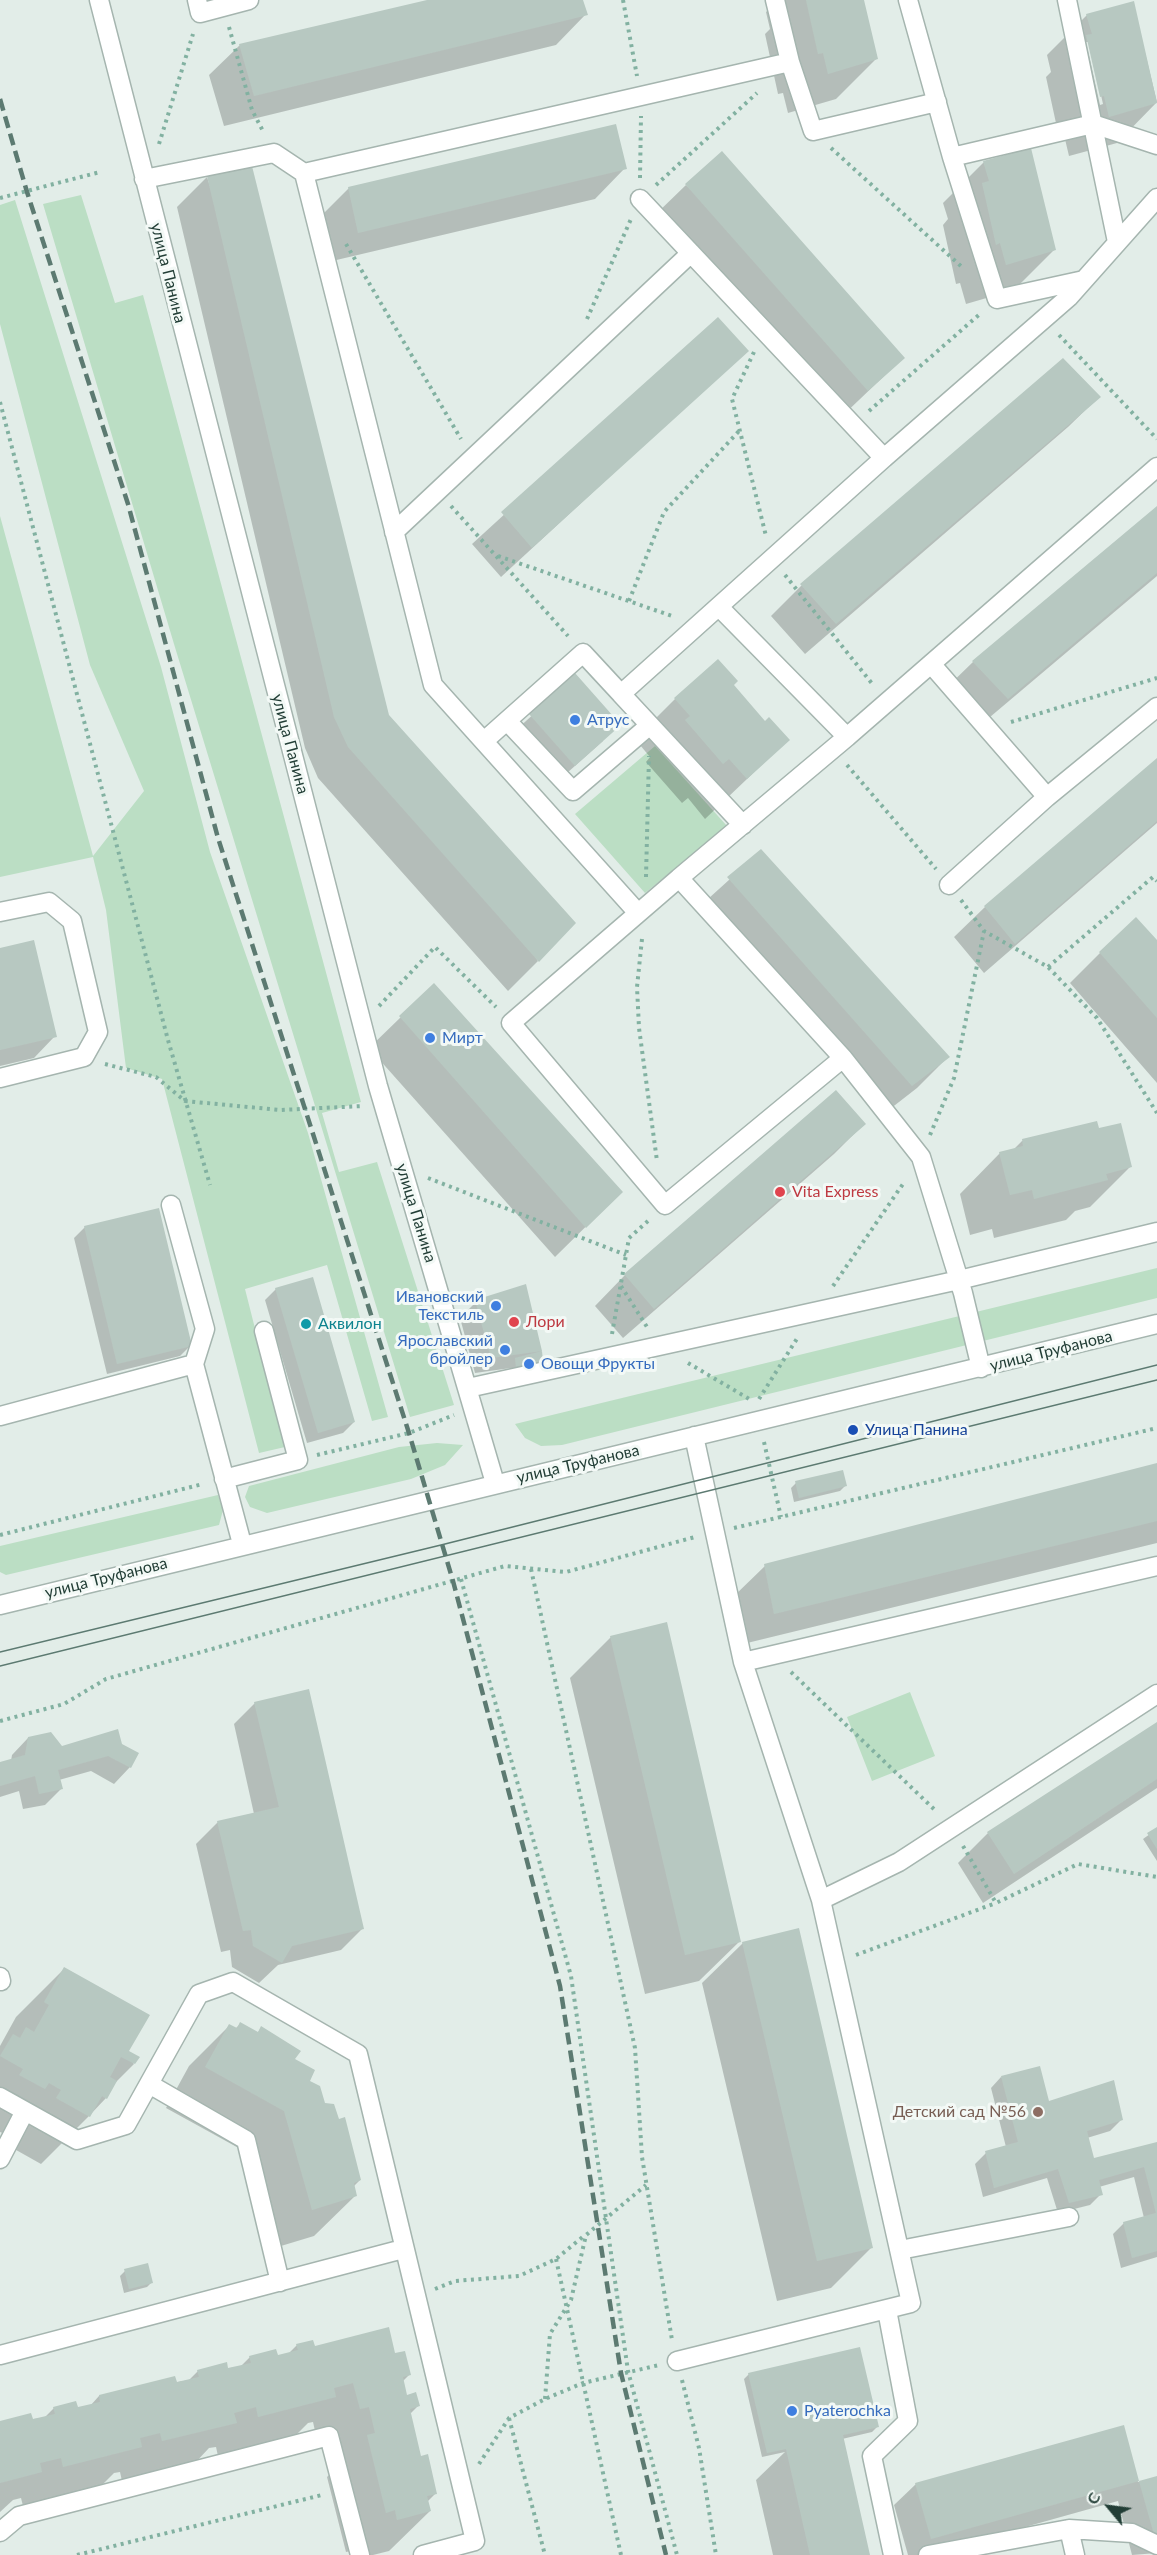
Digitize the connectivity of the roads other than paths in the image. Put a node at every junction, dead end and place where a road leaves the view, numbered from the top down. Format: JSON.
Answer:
{"nodes":[{"id":1,"x":99,"y":0,"type":"edge"},
{"id":2,"x":249,"y":0,"type":"edge"},
{"id":3,"x":775,"y":0,"type":"edge"},
{"id":4,"x":908,"y":0,"type":"edge"},
{"id":5,"x":1067,"y":0,"type":"edge"},
{"id":6,"x":198,"y":6,"type":"edge"},
{"id":7,"x":790,"y":62,"type":"junction"},
{"id":8,"x":937,"y":102,"type":"junction"},
{"id":9,"x":1093,"y":124,"type":"junction"},
{"id":10,"x":1157,"y":146,"type":"edge"},
{"id":11,"x":952,"y":157,"type":"junction"},
{"id":12,"x":304,"y":173,"type":"junction"},
{"id":13,"x":144,"y":179,"type":"junction"},
{"id":14,"x":1157,"y":198,"type":"edge"},
{"id":15,"x":640,"y":199,"type":"road end"},
{"id":16,"x":1118,"y":242,"type":"junction"},
{"id":17,"x":690,"y":253,"type":"junction"},
{"id":18,"x":1084,"y":280,"type":"junction"},
{"id":19,"x":884,"y":458,"type":"junction"},
{"id":20,"x":1157,"y":467,"type":"edge"},
{"id":21,"x":394,"y":532,"type":"junction"},
{"id":22,"x":719,"y":607,"type":"junction"},
{"id":23,"x":932,"y":665,"type":"junction"},
{"id":24,"x":621,"y":694,"type":"junction"},
{"id":25,"x":1157,"y":707,"type":"edge"},
{"id":26,"x":507,"y":721,"type":"junction"},
{"id":27,"x":650,"y":725,"type":"junction"},
{"id":28,"x":484,"y":741,"type":"junction"},
{"id":29,"x":840,"y":743,"type":"junction"},
{"id":30,"x":1047,"y":797,"type":"junction"},
{"id":31,"x":742,"y":825,"type":"junction"},
{"id":32,"x":679,"y":878,"type":"junction"},
{"id":33,"x":950,"y":885,"type":"road end"},
{"id":34,"x":642,"y":910,"type":"junction"},
{"id":35,"x":0,"y":912,"type":"edge"},
{"id":36,"x":843,"y":1058,"type":"junction"},
{"id":37,"x":0,"y":1078,"type":"edge"},
{"id":38,"x":171,"y":1205,"type":"dead end"},
{"id":39,"x":1157,"y":1232,"type":"edge"},
{"id":40,"x":959,"y":1280,"type":"junction"},
{"id":41,"x":1157,"y":1324,"type":"edge"},
{"id":42,"x":264,"y":1332,"type":"dead end"},
{"id":43,"x":194,"y":1364,"type":"junction"},
{"id":44,"x":981,"y":1368,"type":"junction"},
{"id":45,"x":468,"y":1388,"type":"junction"},
{"id":46,"x":0,"y":1416,"type":"edge"},
{"id":47,"x":694,"y":1436,"type":"junction"},
{"id":48,"x":224,"y":1479,"type":"junction"},
{"id":49,"x":495,"y":1483,"type":"junction"},
{"id":50,"x":242,"y":1544,"type":"junction"},
{"id":51,"x":1157,"y":1566,"type":"edge"},
{"id":52,"x":0,"y":1605,"type":"edge"},
{"id":53,"x":743,"y":1662,"type":"junction"},
{"id":54,"x":1157,"y":1694,"type":"edge"},
{"id":55,"x":821,"y":1900,"type":"junction"},
{"id":56,"x":149,"y":2084,"type":"junction"},
{"id":57,"x":0,"y":2097,"type":"edge"},
{"id":58,"x":26,"y":2112,"type":"junction"},
{"id":59,"x":0,"y":2159,"type":"edge"},
{"id":60,"x":1069,"y":2217,"type":"dead end"},
{"id":61,"x":403,"y":2249,"type":"junction"},
{"id":62,"x":900,"y":2250,"type":"junction"},
{"id":63,"x":280,"y":2282,"type":"junction"},
{"id":64,"x":887,"y":2310,"type":"junction"},
{"id":65,"x":1,"y":2350,"type":"edge"},
{"id":66,"x":677,"y":2361,"type":"road end"},
{"id":67,"x":1069,"y":2529,"type":"junction"},
{"id":68,"x":0,"y":2532,"type":"edge"},
{"id":69,"x":1157,"y":2545,"type":"edge"},
{"id":70,"x":360,"y":2555,"type":"edge"},
{"id":71,"x":423,"y":2555,"type":"edge"},
{"id":72,"x":893,"y":2555,"type":"edge"},
{"id":73,"x":928,"y":2555,"type":"edge"},
{"id":74,"x":1075,"y":2555,"type":"edge"}],
"edges":[{"from":1,"to":13,"type":"street","name":"улица Панина"},
{"from":2,"to":6,"type":"street"},
{"from":3,"to":7,"type":"street"},
{"from":4,"to":8,"type":"street"},
{"from":5,"to":9,"type":"street"},
{"from":7,"to":8,"type":"street"},
{"from":7,"to":12,"type":"street"},
{"from":8,"to":11,"type":"street"},
{"from":9,"to":10,"type":"street"},
{"from":9,"to":11,"type":"street"},
{"from":9,"to":16,"type":"street"},
{"from":11,"to":18,"type":"street"},
{"from":12,"to":13,"type":"street"},
{"from":12,"to":21,"type":"street"},
{"from":13,"to":45,"type":"street","name":"улица Панина"},
{"from":14,"to":16,"type":"street"},
{"from":15,"to":17,"type":"street"},
{"from":16,"to":18,"type":"street"},
{"from":17,"to":19,"type":"street"},
{"from":17,"to":21,"type":"street"},
{"from":18,"to":19,"type":"street"},
{"from":19,"to":22,"type":"street"},
{"from":20,"to":23,"type":"street"},
{"from":21,"to":28,"type":"street"},
{"from":22,"to":24,"type":"street"},
{"from":22,"to":29,"type":"street"},
{"from":23,"to":29,"type":"street"},
{"from":23,"to":30,"type":"street"},
{"from":24,"to":26,"type":"street"},
{"from":24,"to":27,"type":"street"},
{"from":25,"to":30,"type":"street"},
{"from":26,"to":27,"type":"street"},
{"from":26,"to":28,"type":"street"},
{"from":27,"to":31,"type":"street"},
{"from":28,"to":34,"type":"street"},
{"from":29,"to":31,"type":"street"},
{"from":30,"to":33,"type":"street"},
{"from":31,"to":32,"type":"street"},
{"from":32,"to":34,"type":"street"},
{"from":32,"to":36,"type":"street"},
{"from":34,"to":36,"type":"street"},
{"from":35,"to":37,"type":"street"},
{"from":36,"to":40,"type":"street"},
{"from":38,"to":43,"type":"street"},
{"from":39,"to":40,"type":"street"},
{"from":40,"to":44,"type":"street"},
{"from":40,"to":45,"type":"street"},
{"from":41,"to":44,"type":"street","name":"улица Труфанова"},
{"from":42,"to":48,"type":"street"},
{"from":43,"to":46,"type":"street"},
{"from":43,"to":48,"type":"street"},
{"from":44,"to":47,"type":"street","name":"улица Труфанова"},
{"from":45,"to":49,"type":"street","name":"улица Панина"},
{"from":47,"to":49,"type":"street","name":"улица Труфанова"},
{"from":47,"to":53,"type":"street"},
{"from":48,"to":50,"type":"street"},
{"from":49,"to":50,"type":"street","name":"улица Труфанова"},
{"from":50,"to":52,"type":"street","name":"улица Труфанова"},
{"from":51,"to":53,"type":"street"},
{"from":53,"to":55,"type":"street"},
{"from":54,"to":55,"type":"street"},
{"from":55,"to":62,"type":"street"},
{"from":56,"to":58,"type":"street"},
{"from":56,"to":61,"type":"street"},
{"from":56,"to":63,"type":"street"},
{"from":57,"to":58,"type":"street"},
{"from":58,"to":59,"type":"street"},
{"from":60,"to":62,"type":"street"},
{"from":61,"to":63,"type":"street"},
{"from":61,"to":71,"type":"street"},
{"from":62,"to":64,"type":"street"},
{"from":63,"to":65,"type":"street"},
{"from":64,"to":66,"type":"street"},
{"from":64,"to":72,"type":"street"},
{"from":67,"to":69,"type":"street"},
{"from":67,"to":73,"type":"street"},
{"from":67,"to":74,"type":"street"},
{"from":68,"to":70,"type":"street"}]}
